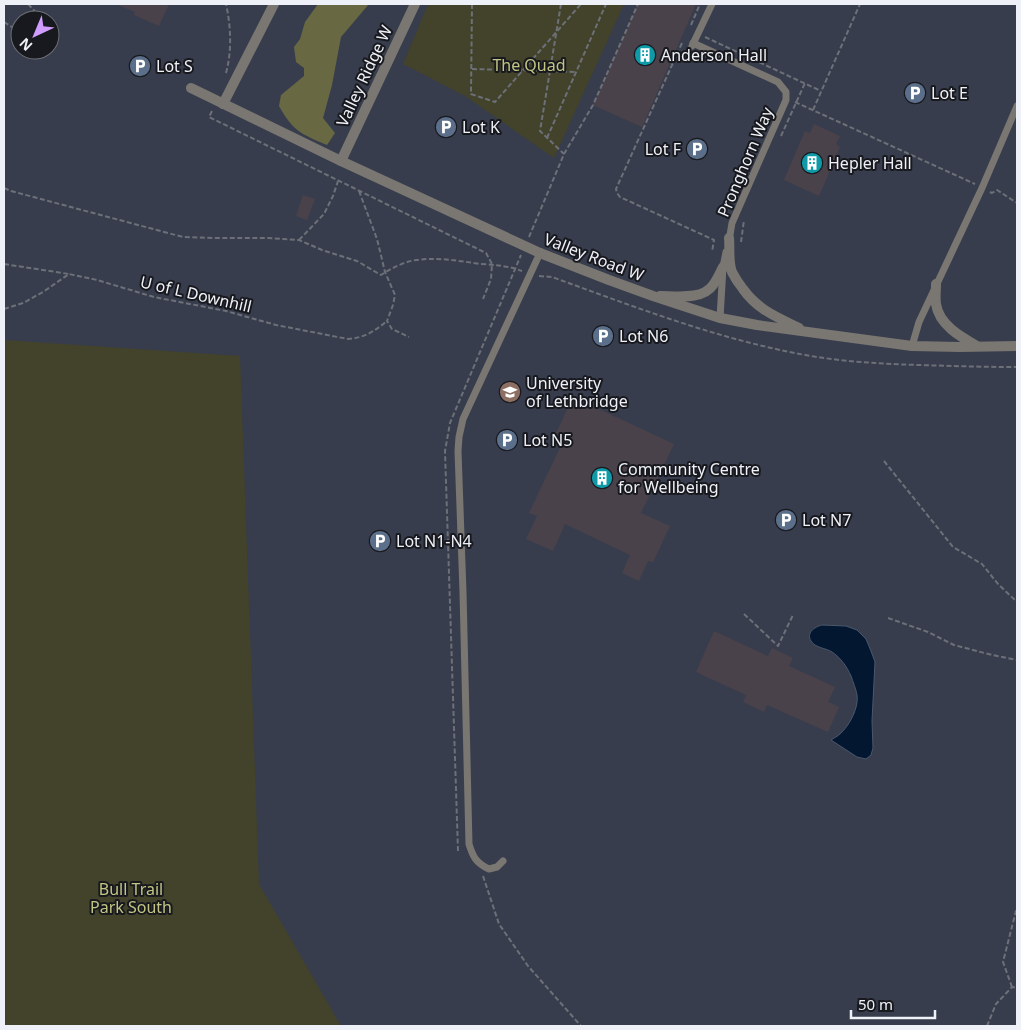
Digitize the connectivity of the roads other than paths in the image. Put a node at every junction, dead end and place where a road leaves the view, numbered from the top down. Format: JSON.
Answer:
{"nodes":[{"id":1,"x":274,"y":4,"type":"edge"},
{"id":2,"x":415,"y":4,"type":"edge"},
{"id":3,"x":712,"y":4,"type":"edge"},
{"id":4,"x":191,"y":88,"type":"dead end"},
{"id":5,"x":220,"y":102,"type":"junction"},
{"id":6,"x":1017,"y":106,"type":"edge"},
{"id":7,"x":341,"y":161,"type":"junction"},
{"id":8,"x":730,"y":238,"type":"junction"},
{"id":9,"x":540,"y":253,"type":"junction"},
{"id":10,"x":723,"y":268,"type":"junction"},
{"id":11,"x":936,"y":284,"type":"junction"},
{"id":12,"x":653,"y":296,"type":"junction"},
{"id":13,"x":720,"y":318,"type":"junction"},
{"id":14,"x":809,"y":332,"type":"junction"},
{"id":15,"x":912,"y":346,"type":"junction"},
{"id":16,"x":1017,"y":346,"type":"edge"},
{"id":17,"x":978,"y":347,"type":"junction"},
{"id":18,"x":503,"y":861,"type":"dead end"}],
"edges":[{"from":1,"to":5,"type":"street"},
{"from":2,"to":7,"type":"street","name":"Valley Ridge W"},
{"from":3,"to":8,"type":"lane","name":"Pronghorn Way"},
{"from":4,"to":5,"type":"street","name":"Valley Road W"},
{"from":5,"to":7,"type":"street","name":"Valley Road W"},
{"from":6,"to":11,"type":"lane"},
{"from":7,"to":9,"type":"street","name":"Valley Road W"},
{"from":8,"to":10,"type":"lane","name":"Pronghorn Way"},
{"from":8,"to":14,"type":"street"},
{"from":9,"to":12,"type":"street","name":"Valley Road W"},
{"from":9,"to":18,"type":"lane"},
{"from":10,"to":12,"type":"street"},
{"from":10,"to":13,"type":"lane","name":"Pronghorn Way"},
{"from":11,"to":15,"type":"lane"},
{"from":11,"to":17,"type":"street"},
{"from":12,"to":13,"type":"street","name":"Valley Road W"},
{"from":13,"to":14,"type":"street","name":"Valley Road W"},
{"from":14,"to":15,"type":"street","name":"Valley Road W"},
{"from":15,"to":17,"type":"street","name":"Valley Road W"},
{"from":16,"to":17,"type":"street","name":"Valley Road W"}]}
